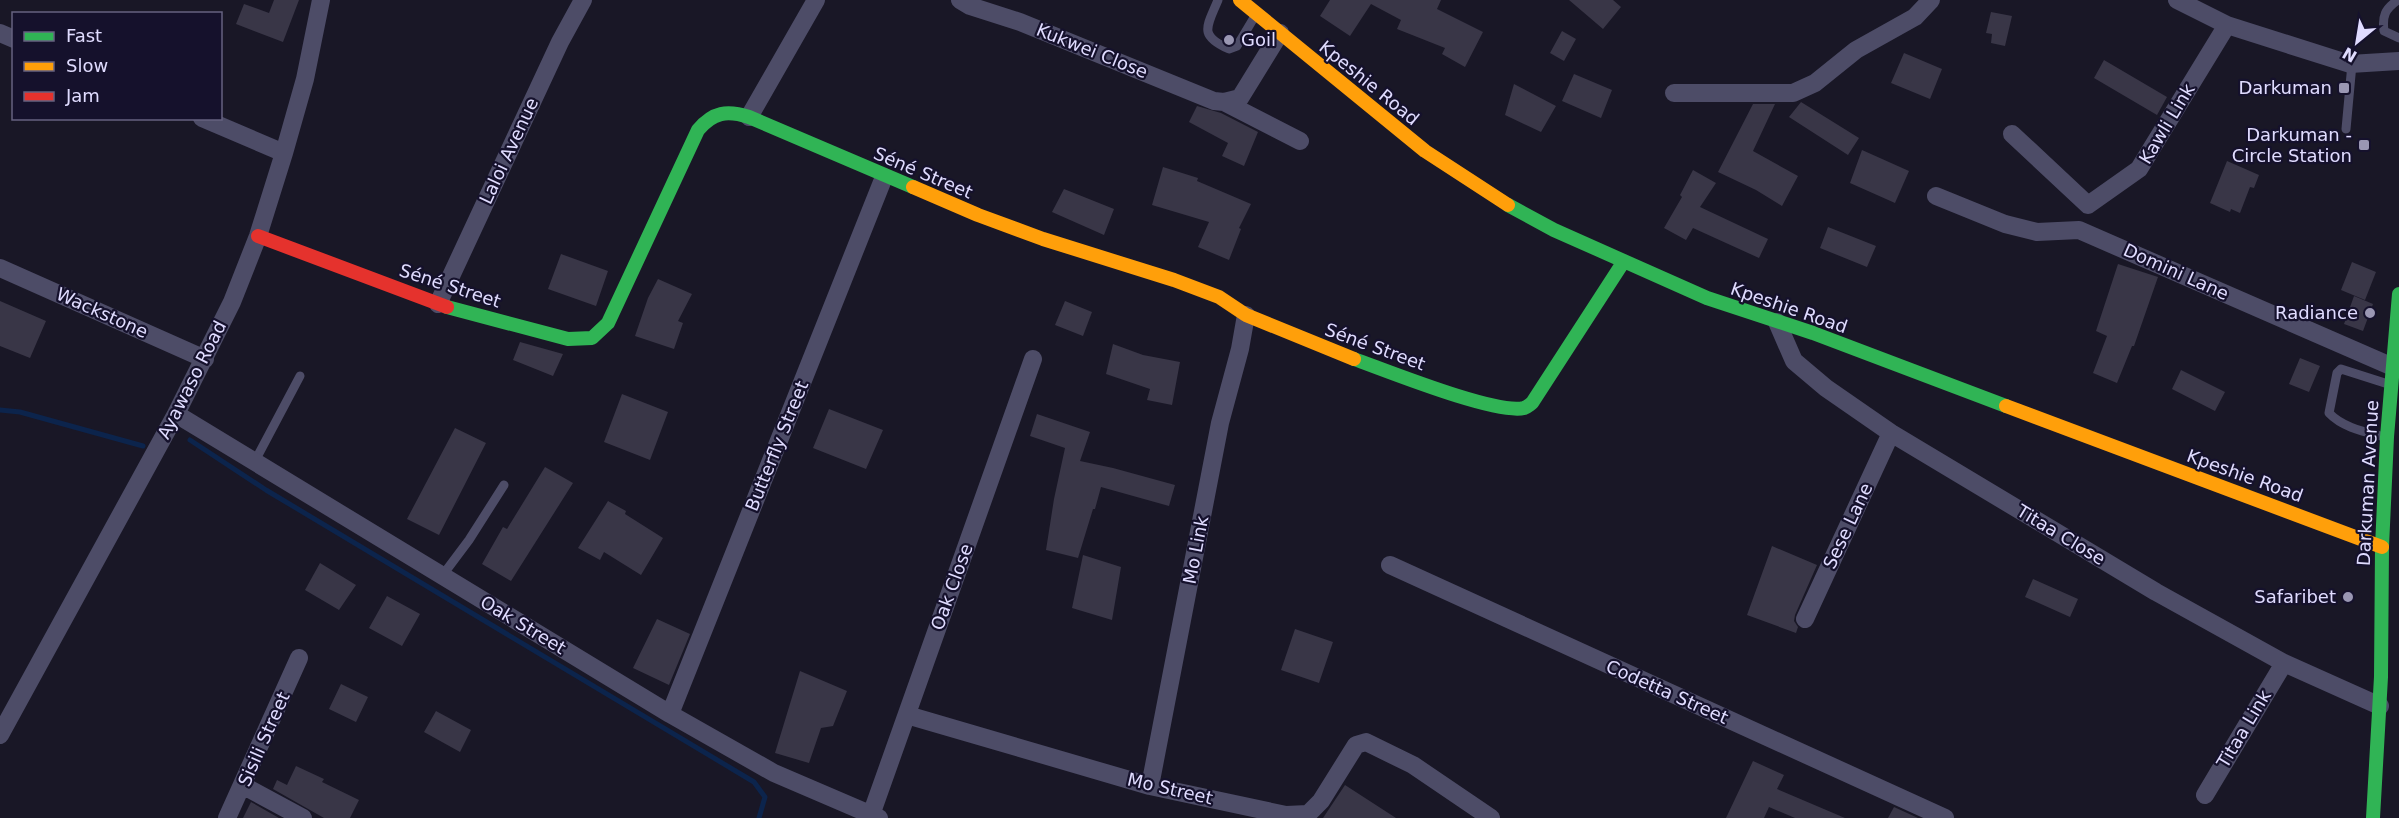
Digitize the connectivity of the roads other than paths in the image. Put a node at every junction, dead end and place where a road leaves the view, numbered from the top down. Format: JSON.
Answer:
{"nodes":[{"id":1,"x":321,"y":0,"type":"edge"},
{"id":2,"x":583,"y":0,"type":"edge"},
{"id":3,"x":816,"y":0,"type":"edge"},
{"id":4,"x":960,"y":0,"type":"edge"},
{"id":5,"x":1218,"y":0,"type":"edge"},
{"id":6,"x":1240,"y":0,"type":"edge"},
{"id":7,"x":1931,"y":0,"type":"edge"},
{"id":8,"x":2176,"y":0,"type":"edge"},
{"id":9,"x":2398,"y":0,"type":"edge"},
{"id":10,"x":1256,"y":14,"type":"junction"},
{"id":11,"x":2227,"y":25,"type":"junction"},
{"id":12,"x":1280,"y":33,"type":"junction"},
{"id":13,"x":2399,"y":38,"type":"edge"},
{"id":14,"x":2399,"y":62,"type":"edge"},
{"id":15,"x":2352,"y":64,"type":"junction"},
{"id":16,"x":1674,"y":93,"type":"dead end"},
{"id":17,"x":1224,"y":102,"type":"junction"},
{"id":18,"x":749,"y":117,"type":"junction"},
{"id":19,"x":207,"y":120,"type":"edge"},
{"id":20,"x":2346,"y":129,"type":"dead end"},
{"id":21,"x":2012,"y":134,"type":"dead end"},
{"id":22,"x":1300,"y":141,"type":"dead end"},
{"id":23,"x":284,"y":153,"type":"junction"},
{"id":24,"x":884,"y":177,"type":"junction"},
{"id":25,"x":1936,"y":196,"type":"dead end"},
{"id":26,"x":2088,"y":205,"type":"junction"},
{"id":27,"x":2079,"y":230,"type":"junction"},
{"id":28,"x":258,"y":236,"type":"junction"},
{"id":29,"x":1624,"y":261,"type":"junction"},
{"id":30,"x":0,"y":268,"type":"edge"},
{"id":31,"x":2399,"y":294,"type":"edge"},
{"id":32,"x":438,"y":304,"type":"junction"},
{"id":33,"x":1246,"y":315,"type":"junction"},
{"id":34,"x":1777,"y":322,"type":"junction"},
{"id":35,"x":205,"y":359,"type":"junction"},
{"id":36,"x":1033,"y":360,"type":"dead end"},
{"id":37,"x":300,"y":376,"type":"dead end"},
{"id":38,"x":2392,"y":376,"type":"junction"},
{"id":39,"x":176,"y":414,"type":"junction"},
{"id":40,"x":1891,"y":433,"type":"junction"},
{"id":41,"x":2387,"y":437,"type":"junction"},
{"id":42,"x":255,"y":462,"type":"junction"},
{"id":43,"x":504,"y":485,"type":"dead end"},
{"id":44,"x":2390,"y":549,"type":"edge"},
{"id":45,"x":1390,"y":565,"type":"dead end"},
{"id":46,"x":442,"y":576,"type":"junction"},
{"id":47,"x":1805,"y":619,"type":"dead end"},
{"id":48,"x":299,"y":658,"type":"dead end"},
{"id":49,"x":2284,"y":663,"type":"junction"},
{"id":50,"x":2381,"y":677,"type":"junction"},
{"id":51,"x":2399,"y":685,"type":"edge"},
{"id":52,"x":2380,"y":705,"type":"junction"},
{"id":53,"x":670,"y":714,"type":"junction"},
{"id":54,"x":906,"y":715,"type":"junction"},
{"id":55,"x":0,"y":735,"type":"edge"},
{"id":56,"x":244,"y":786,"type":"junction"},
{"id":57,"x":1150,"y":786,"type":"junction"},
{"id":58,"x":2205,"y":795,"type":"dead end"},
{"id":59,"x":875,"y":817,"type":"edge"},
{"id":60,"x":227,"y":818,"type":"edge"},
{"id":61,"x":303,"y":818,"type":"edge"},
{"id":62,"x":1491,"y":818,"type":"edge"},
{"id":63,"x":1945,"y":818,"type":"edge"},
{"id":64,"x":2373,"y":818,"type":"edge"}],
"edges":[{"from":1,"to":23,"type":"street","name":"Ayawaso Road"},
{"from":2,"to":32,"type":"street","name":"Laloi Avenue"},
{"from":3,"to":18,"type":"street"},
{"from":4,"to":17,"type":"street","name":"Kukwei Close"},
{"from":5,"to":10,"type":"lane"},
{"from":6,"to":10,"type":"street","name":"Kpeshie Road"},
{"from":7,"to":16,"type":"street"},
{"from":8,"to":11,"type":"street"},
{"from":9,"to":13,"type":"lane"},
{"from":10,"to":12,"type":"street","name":"Kpeshie Road"},
{"from":11,"to":15,"type":"street"},
{"from":11,"to":26,"type":"street","name":"Kawli Link"},
{"from":12,"to":17,"type":"street"},
{"from":12,"to":29,"type":"street","name":"Kpeshie Road"},
{"from":14,"to":15,"type":"street"},
{"from":15,"to":20,"type":"lane"},
{"from":17,"to":22,"type":"street","name":"Kukwei Close"},
{"from":18,"to":24,"type":"street","name":"Séné Street"},
{"from":18,"to":32,"type":"street","name":"Séné Street"},
{"from":19,"to":23,"type":"street"},
{"from":21,"to":26,"type":"street"},
{"from":23,"to":28,"type":"street","name":"Ayawaso Road"},
{"from":24,"to":33,"type":"street","name":"Séné Street"},
{"from":24,"to":53,"type":"street","name":"Butterfly Street"},
{"from":25,"to":27,"type":"street"},
{"from":26,"to":27,"type":"street"},
{"from":27,"to":38,"type":"street","name":"Domini Lane"},
{"from":28,"to":32,"type":"street","name":"Séné Street"},
{"from":28,"to":35,"type":"street","name":"Ayawaso Road"},
{"from":29,"to":33,"type":"street","name":"Séné Street"},
{"from":29,"to":34,"type":"street","name":"Kpeshie Road"},
{"from":30,"to":35,"type":"street","name":"Wackstone"},
{"from":31,"to":38,"type":"street","name":"Darkuman Avenue"},
{"from":33,"to":57,"type":"street","name":"Mo Link"},
{"from":34,"to":40,"type":"street","name":"Titaa Close"},
{"from":34,"to":44,"type":"street","name":"Kpeshie Road"},
{"from":35,"to":39,"type":"street","name":"Ayawaso Road"},
{"from":36,"to":54,"type":"street","name":"Oak Close"},
{"from":37,"to":42,"type":"lane"},
{"from":38,"to":41,"type":"street","name":"Darkuman Avenue"},
{"from":38,"to":41,"type":"lane"},
{"from":39,"to":42,"type":"street","name":"Oak Street"},
{"from":39,"to":55,"type":"street","name":"Ayawaso Road"},
{"from":40,"to":47,"type":"street","name":"Sese Lane"},
{"from":40,"to":49,"type":"street","name":"Titaa Close"},
{"from":41,"to":44,"type":"street","name":"Darkuman Avenue"},
{"from":42,"to":46,"type":"street","name":"Oak Street"},
{"from":43,"to":46,"type":"lane"},
{"from":44,"to":50,"type":"street","name":"Darkuman Avenue"},
{"from":45,"to":63,"type":"street","name":"Codetta Street"},
{"from":46,"to":53,"type":"street","name":"Oak Street"},
{"from":48,"to":56,"type":"street","name":"Sisili Street"},
{"from":49,"to":52,"type":"street","name":"Titaa Close"},
{"from":49,"to":58,"type":"street","name":"Titaa Link"},
{"from":50,"to":51,"type":"street"},
{"from":50,"to":52,"type":"street","name":"Darkuman Avenue"},
{"from":52,"to":64,"type":"street","name":"Darkuman Avenue"},
{"from":53,"to":59,"type":"street","name":"Oak Street"},
{"from":54,"to":57,"type":"street","name":"Mo Street"},
{"from":54,"to":59,"type":"street","name":"Oak Close"},
{"from":56,"to":60,"type":"street","name":"Sisili Street"},
{"from":56,"to":61,"type":"street"},
{"from":57,"to":62,"type":"street","name":"Mo Street"}]}
